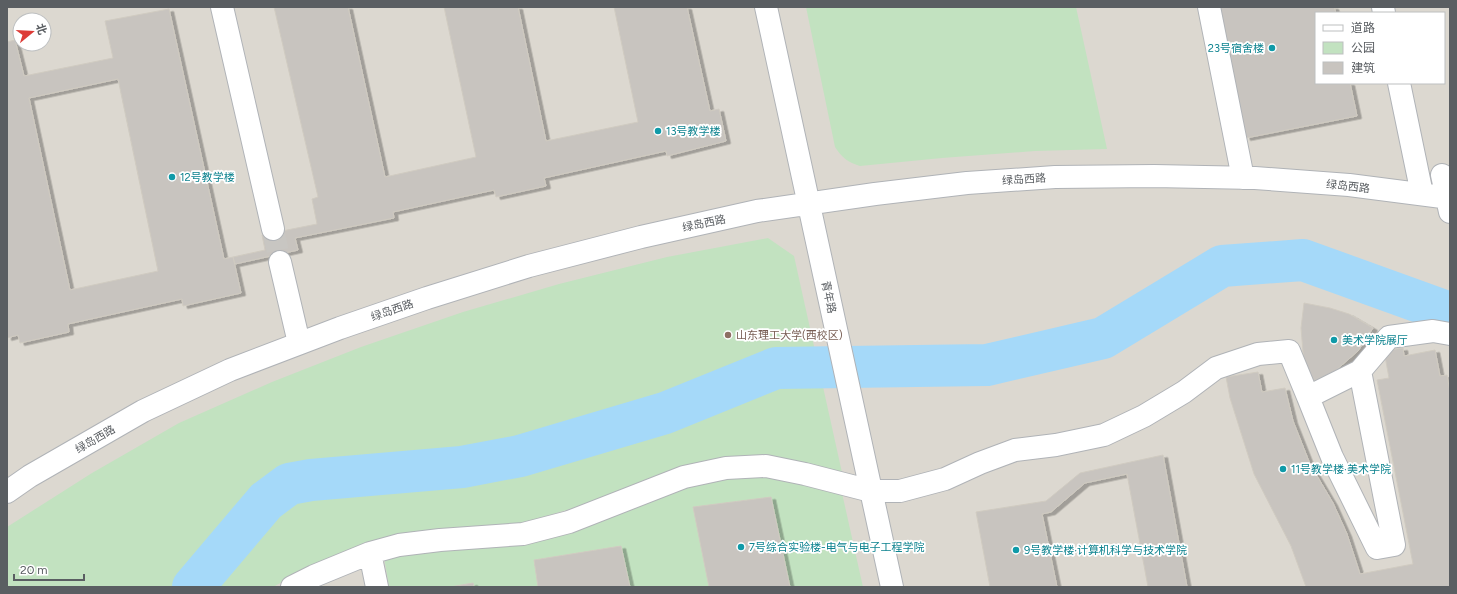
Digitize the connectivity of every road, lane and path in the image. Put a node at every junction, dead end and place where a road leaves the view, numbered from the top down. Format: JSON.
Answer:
{"nodes":[{"id":1,"x":222,"y":7,"type":"edge"},
{"id":2,"x":766,"y":7,"type":"edge"},
{"id":3,"x":1209,"y":7,"type":"edge"},
{"id":4,"x":1399,"y":84,"type":"edge"},
{"id":5,"x":1442,"y":176,"type":"dead end"},
{"id":6,"x":1243,"y":178,"type":"junction"},
{"id":7,"x":1422,"y":194,"type":"junction"},
{"id":8,"x":1449,"y":203,"type":"edge"},
{"id":9,"x":809,"y":204,"type":"junction"},
{"id":10,"x":273,"y":229,"type":"tunnel mouth"},
{"id":11,"x":280,"y":262,"type":"tunnel mouth"},
{"id":12,"x":1450,"y":334,"type":"edge"},
{"id":13,"x":299,"y":343,"type":"junction"},
{"id":14,"x":1360,"y":371,"type":"junction"},
{"id":15,"x":1308,"y":397,"type":"junction"},
{"id":16,"x":871,"y":491,"type":"junction"},
{"id":17,"x":7,"y":492,"type":"edge"},
{"id":18,"x":370,"y":553,"type":"junction"},
{"id":19,"x":292,"y":587,"type":"edge"},
{"id":20,"x":376,"y":587,"type":"edge"},
{"id":21,"x":892,"y":587,"type":"edge"}],
"edges":[{"from":1,"to":10,"type":"street"},
{"from":2,"to":9,"type":"street","name":"青年路"},
{"from":3,"to":6,"type":"street"},
{"from":4,"to":7,"type":"street"},
{"from":5,"to":8,"type":"street"},
{"from":6,"to":7,"type":"street","name":"绿岛西路"},
{"from":6,"to":9,"type":"street","name":"绿岛西路"},
{"from":7,"to":8,"type":"street","name":"绿岛西路"},
{"from":9,"to":13,"type":"street","name":"绿岛西路"},
{"from":9,"to":16,"type":"street","name":"青年路"},
{"from":11,"to":13,"type":"street"},
{"from":12,"to":14,"type":"street"},
{"from":13,"to":17,"type":"street","name":"绿岛西路"},
{"from":14,"to":15,"type":"street"},
{"from":14,"to":15,"type":"street"},
{"from":15,"to":16,"type":"street"},
{"from":16,"to":18,"type":"street"},
{"from":16,"to":21,"type":"street","name":"青年路"},
{"from":18,"to":19,"type":"street"},
{"from":18,"to":20,"type":"street"}]}
